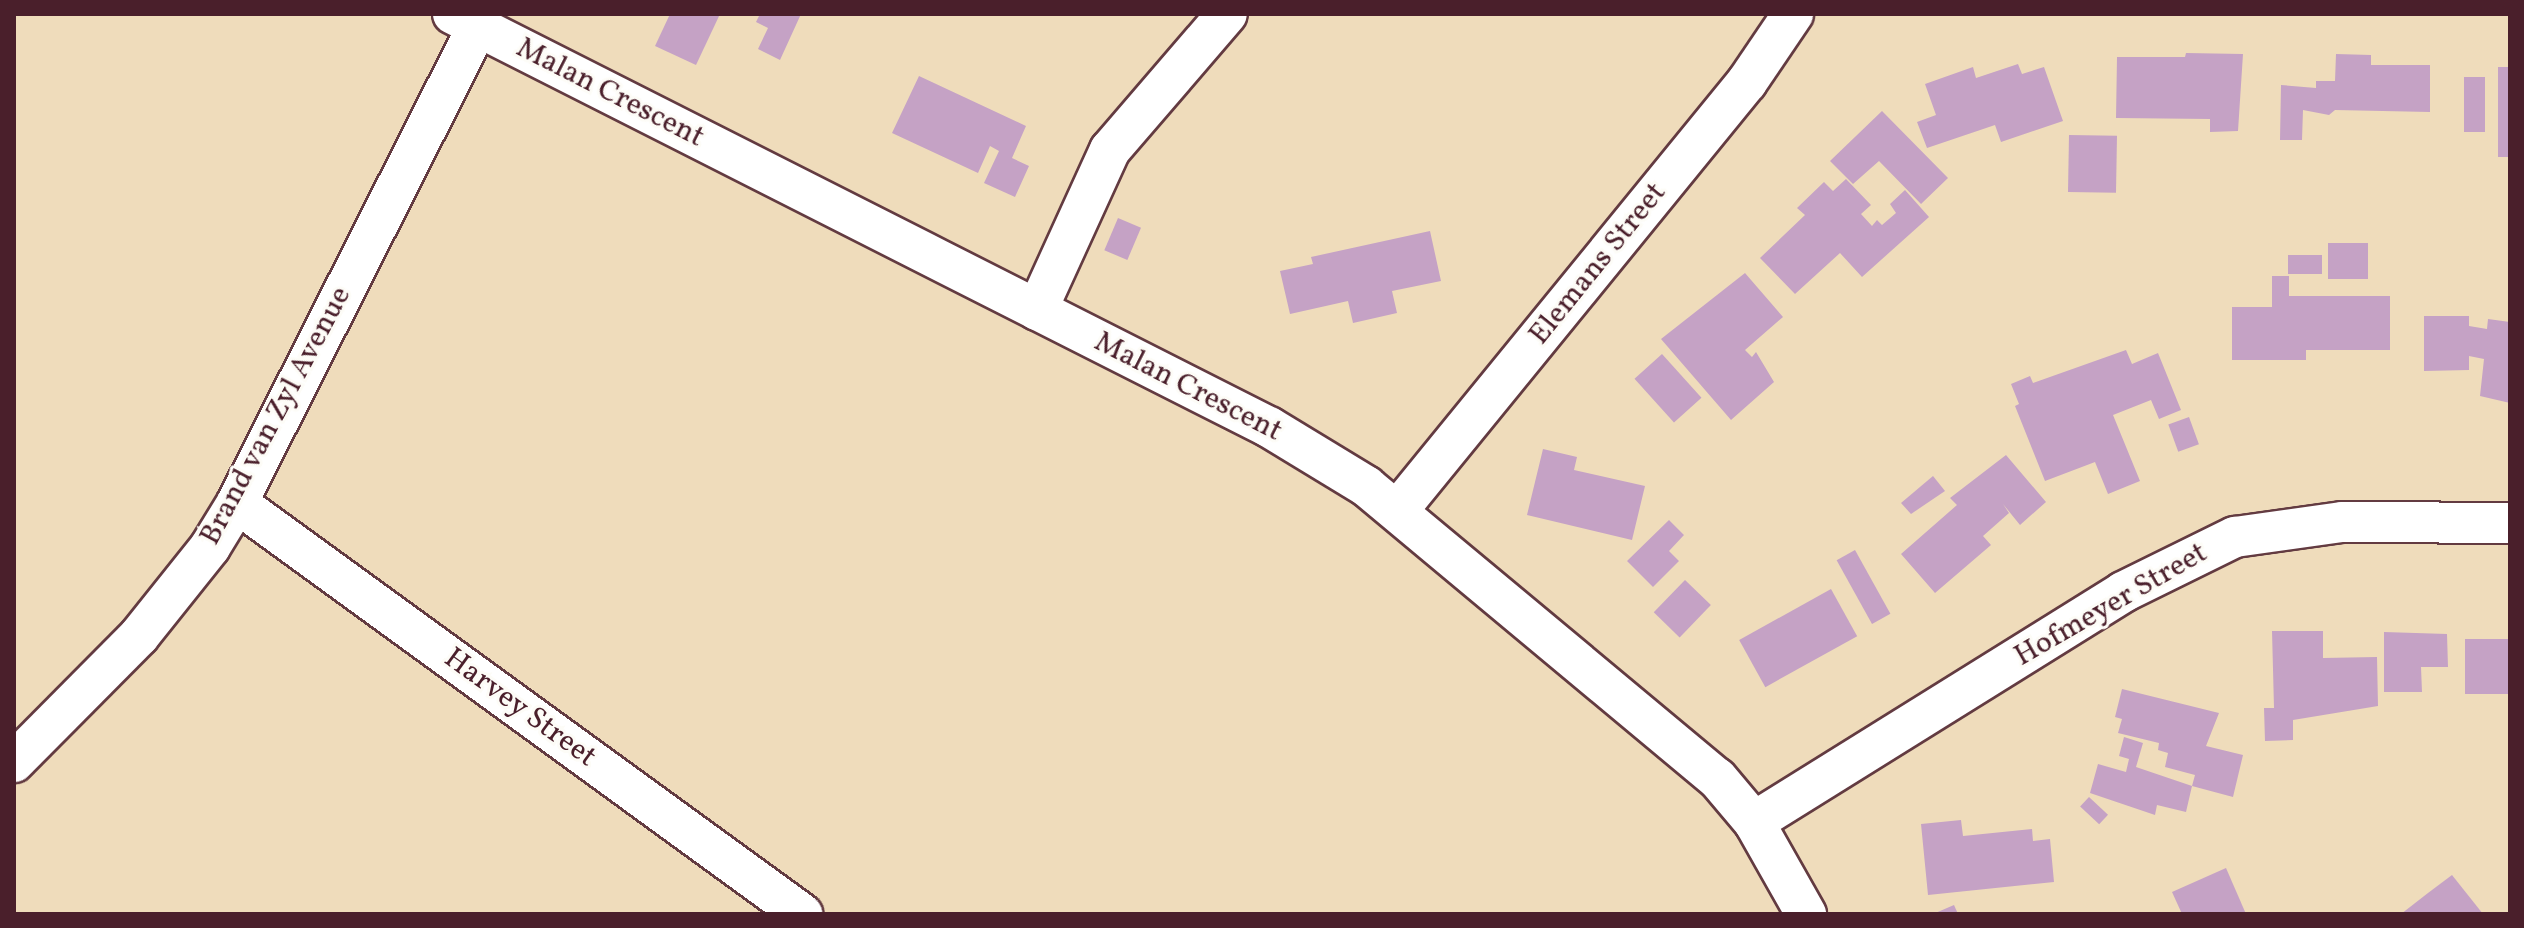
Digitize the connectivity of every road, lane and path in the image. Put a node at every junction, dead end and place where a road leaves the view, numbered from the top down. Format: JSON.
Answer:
{"nodes":[{"id":1,"x":1227,"y":14,"type":"edge"},
{"id":2,"x":1793,"y":14,"type":"edge"},
{"id":3,"x":466,"y":20,"type":"edge"},
{"id":4,"x":1037,"y":310,"type":"junction"},
{"id":5,"x":237,"y":503,"type":"junction"},
{"id":6,"x":1398,"y":510,"type":"junction"},
{"id":7,"x":2510,"y":523,"type":"edge"},
{"id":8,"x":14,"y":762,"type":"edge"},
{"id":9,"x":1754,"y":822,"type":"junction"},
{"id":10,"x":802,"y":914,"type":"edge"},
{"id":11,"x":1806,"y":914,"type":"edge"}],
"edges":[{"from":1,"to":4,"type":"street"},
{"from":2,"to":6,"type":"street","name":"Elemans Street"},
{"from":3,"to":4,"type":"street","name":"Malan Crescent"},
{"from":3,"to":5,"type":"street","name":"Brand van Zyl Avenue"},
{"from":4,"to":6,"type":"street","name":"Malan Crescent"},
{"from":5,"to":8,"type":"street","name":"Brand van Zyl Avenue"},
{"from":5,"to":10,"type":"street","name":"Harvey Street"},
{"from":6,"to":9,"type":"street","name":"Malan Crescent"},
{"from":7,"to":9,"type":"street","name":"Hofmeyer Street"},
{"from":9,"to":11,"type":"street","name":"Malan Crescent"}]}
